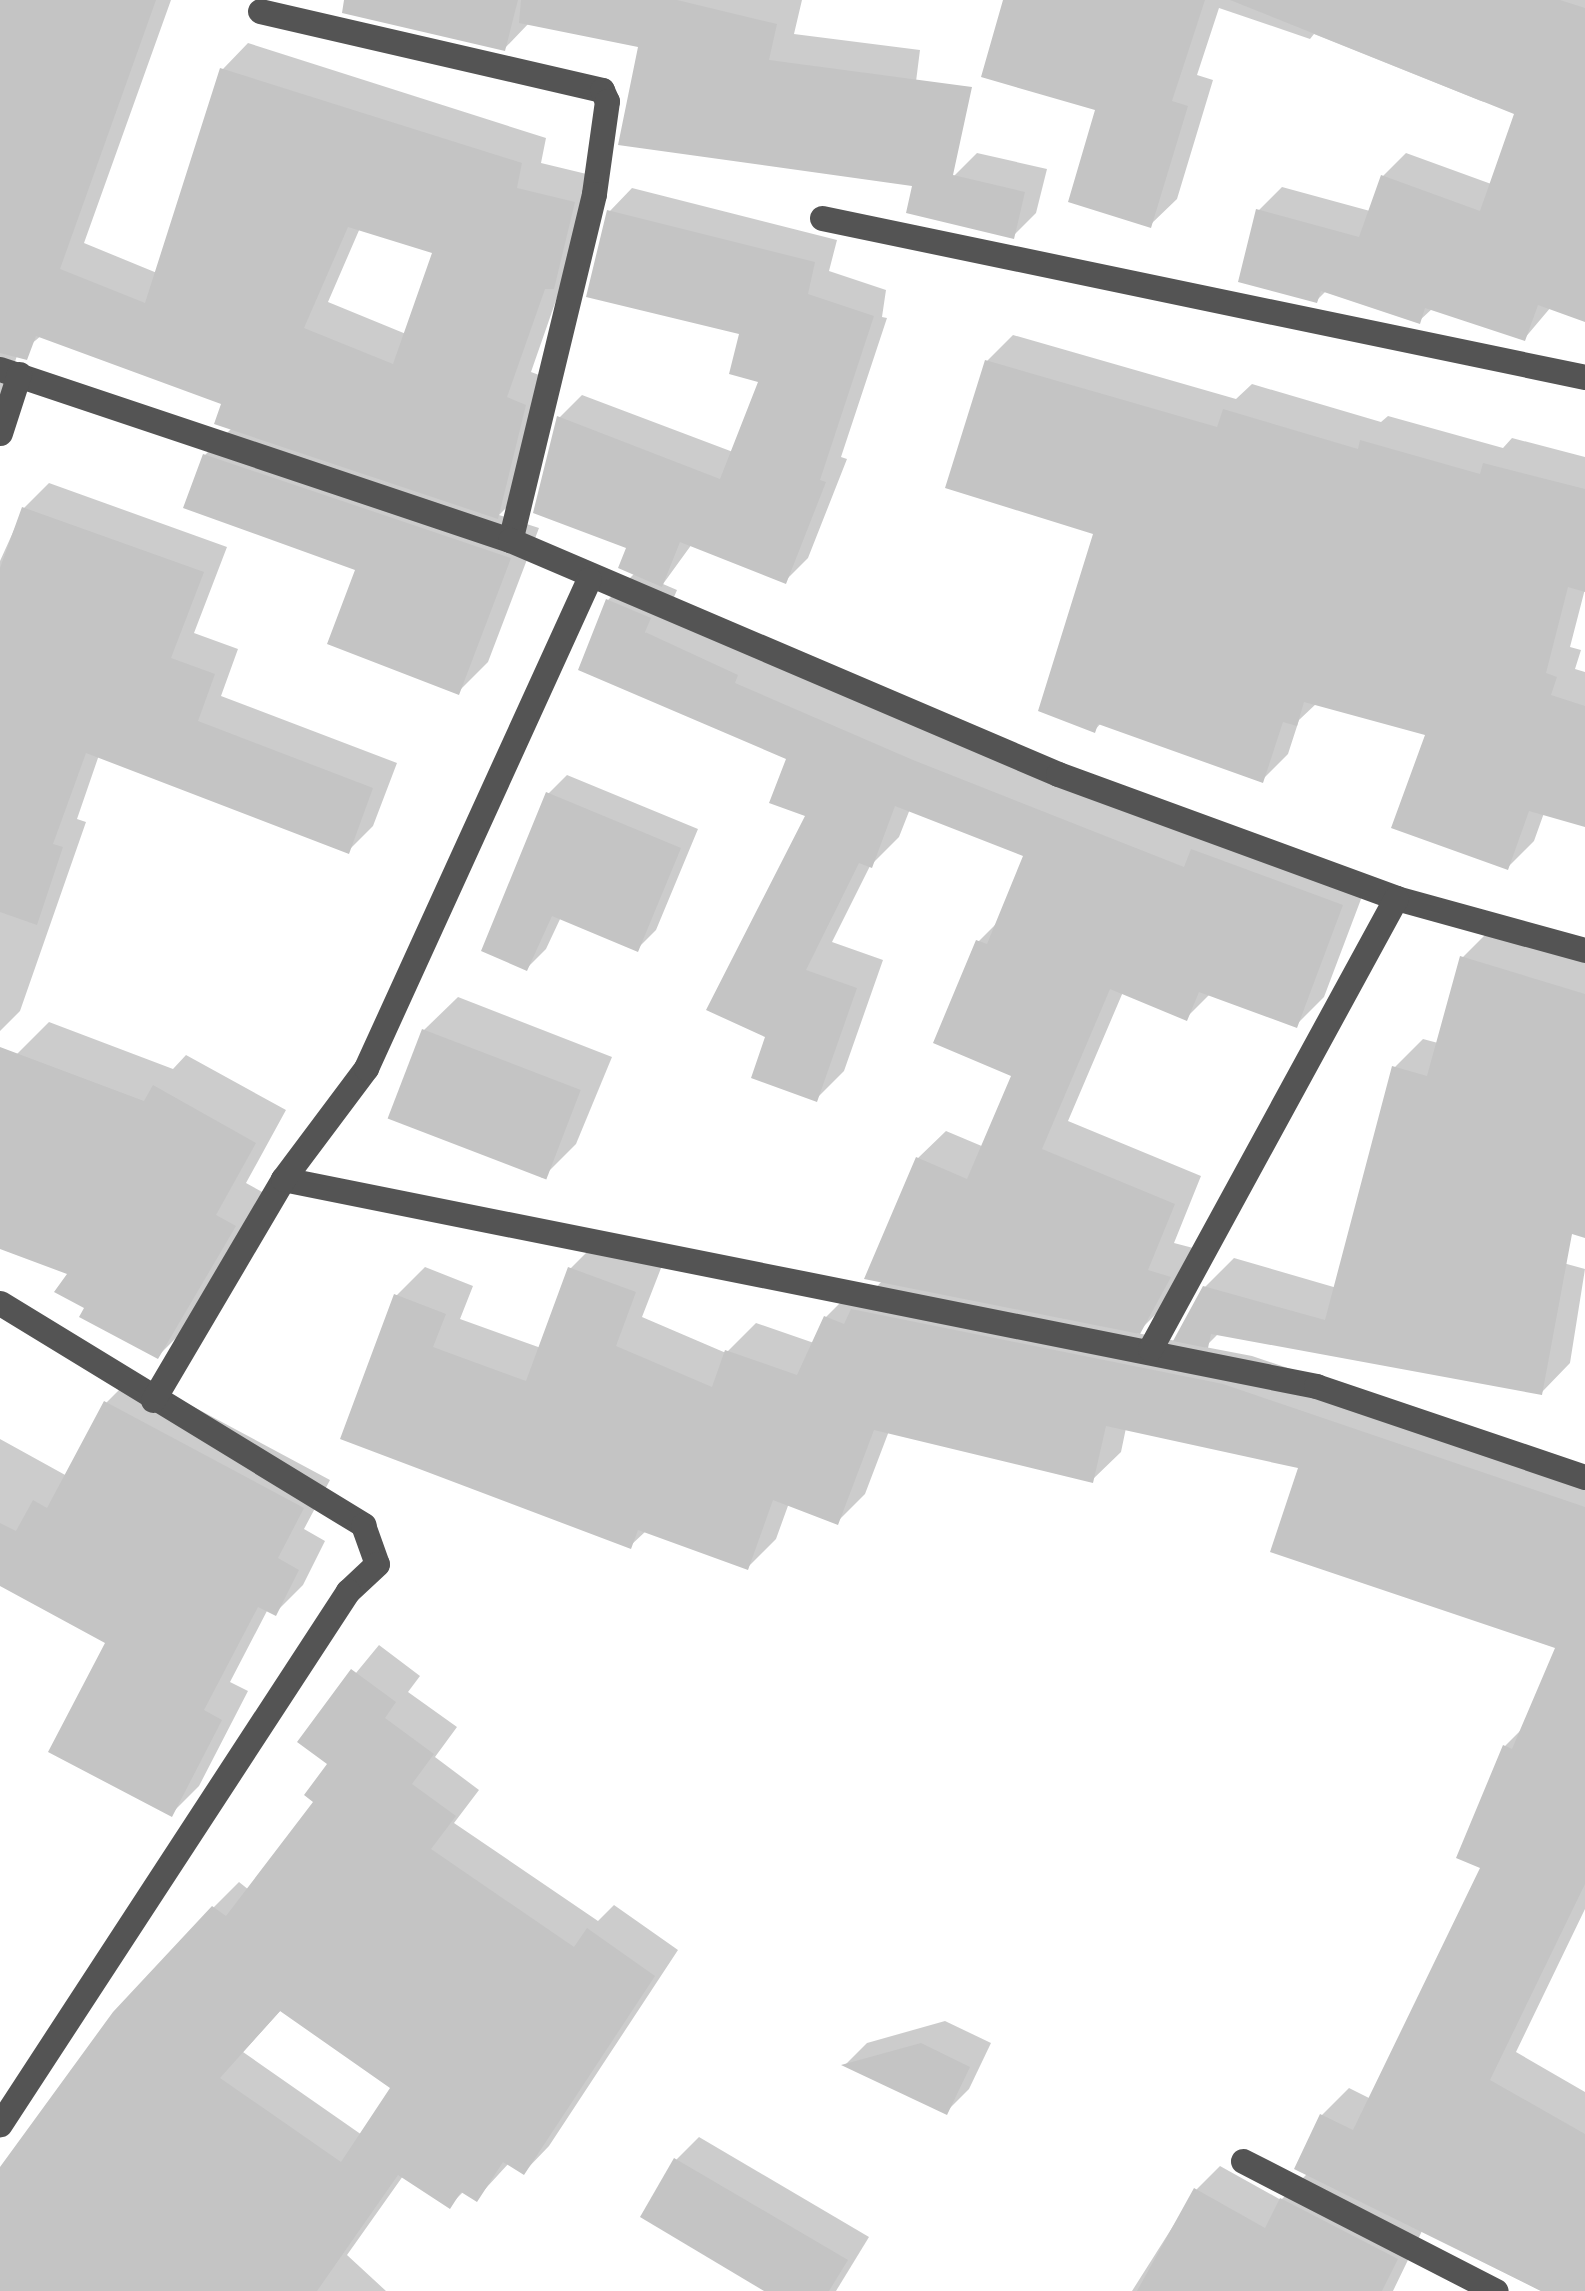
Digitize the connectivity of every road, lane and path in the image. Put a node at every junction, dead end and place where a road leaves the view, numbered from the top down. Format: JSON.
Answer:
{"nodes":[{"id":1,"x":260,"y":10,"type":"dead end"},
{"id":2,"x":822,"y":218,"type":"dead end"},
{"id":3,"x":9,"y":372,"type":"edge"},
{"id":4,"x":1585,"y":377,"type":"edge"},
{"id":5,"x":0,"y":432,"type":"edge"},
{"id":6,"x":510,"y":540,"type":"junction"},
{"id":7,"x":589,"y":578,"type":"junction"},
{"id":8,"x":1396,"y":898,"type":"junction"},
{"id":9,"x":1585,"y":950,"type":"edge"},
{"id":10,"x":283,"y":1179,"type":"junction"},
{"id":11,"x":0,"y":1303,"type":"edge"},
{"id":12,"x":1150,"y":1349,"type":"junction"},
{"id":13,"x":153,"y":1400,"type":"junction"},
{"id":14,"x":1585,"y":1477,"type":"edge"},
{"id":15,"x":0,"y":2124,"type":"edge"},
{"id":16,"x":1243,"y":2161,"type":"dead end"},
{"id":17,"x":1496,"y":2291,"type":"edge"}],
"edges":[{"from":1,"to":6,"type":"street"},
{"from":2,"to":4,"type":"street"},
{"from":3,"to":5,"type":"street"},
{"from":3,"to":6,"type":"street"},
{"from":6,"to":7,"type":"street"},
{"from":7,"to":8,"type":"street"},
{"from":7,"to":10,"type":"street"},
{"from":8,"to":9,"type":"street"},
{"from":8,"to":12,"type":"street"},
{"from":10,"to":12,"type":"street"},
{"from":10,"to":13,"type":"street"},
{"from":11,"to":13,"type":"street"},
{"from":12,"to":14,"type":"street"},
{"from":13,"to":15,"type":"street"},
{"from":16,"to":17,"type":"street"}]}
